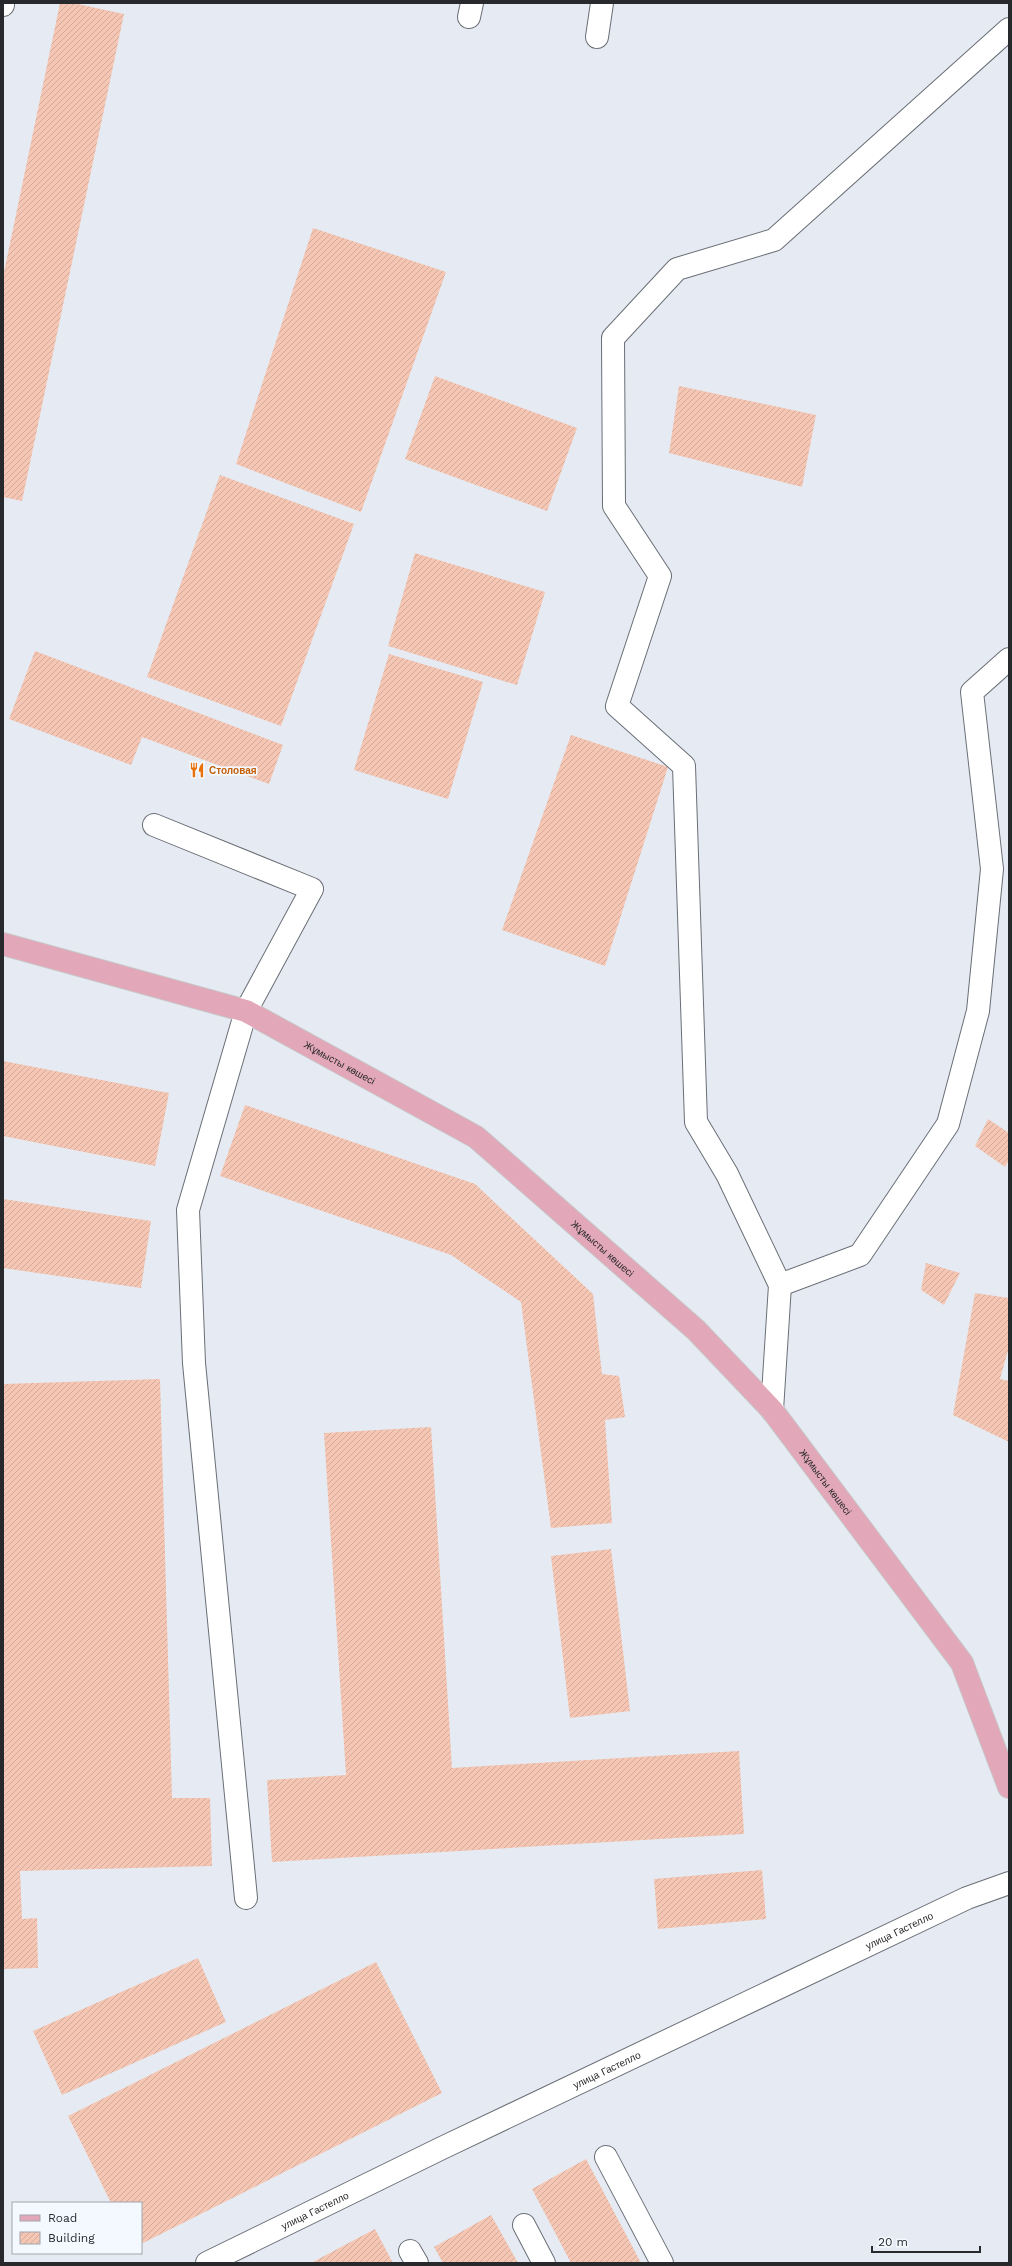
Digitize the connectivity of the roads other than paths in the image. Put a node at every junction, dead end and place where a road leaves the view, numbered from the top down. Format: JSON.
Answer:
{"nodes":[{"id":1,"x":602,"y":3,"type":"edge"},
{"id":2,"x":1009,"y":29,"type":"edge"},
{"id":3,"x":597,"y":37,"type":"dead end"},
{"id":4,"x":1009,"y":659,"type":"edge"},
{"id":5,"x":154,"y":825,"type":"dead end"},
{"id":6,"x":3,"y":944,"type":"edge"},
{"id":7,"x":246,"y":1011,"type":"junction"},
{"id":8,"x":780,"y":1285,"type":"junction"},
{"id":9,"x":772,"y":1410,"type":"junction"},
{"id":10,"x":1009,"y":1787,"type":"edge"},
{"id":11,"x":1009,"y":1883,"type":"edge"},
{"id":12,"x":246,"y":1898,"type":"dead end"},
{"id":13,"x":606,"y":2157,"type":"dead end"},
{"id":14,"x":524,"y":2225,"type":"dead end"},
{"id":15,"x":207,"y":2263,"type":"edge"},
{"id":16,"x":544,"y":2263,"type":"edge"},
{"id":17,"x":662,"y":2263,"type":"edge"}],
"edges":[{"from":1,"to":3,"type":"street"},
{"from":2,"to":8,"type":"street"},
{"from":4,"to":8,"type":"street"},
{"from":5,"to":7,"type":"street"},
{"from":6,"to":7,"type":"main road","name":"Жұмысты көшесі"},
{"from":7,"to":9,"type":"main road","name":"Жұмысты көшесі"},
{"from":7,"to":12,"type":"street"},
{"from":8,"to":9,"type":"street"},
{"from":9,"to":10,"type":"main road","name":"Жұмысты көшесі"},
{"from":11,"to":15,"type":"street","name":"улица Гастелло"},
{"from":13,"to":17,"type":"street"},
{"from":14,"to":16,"type":"street"}]}
